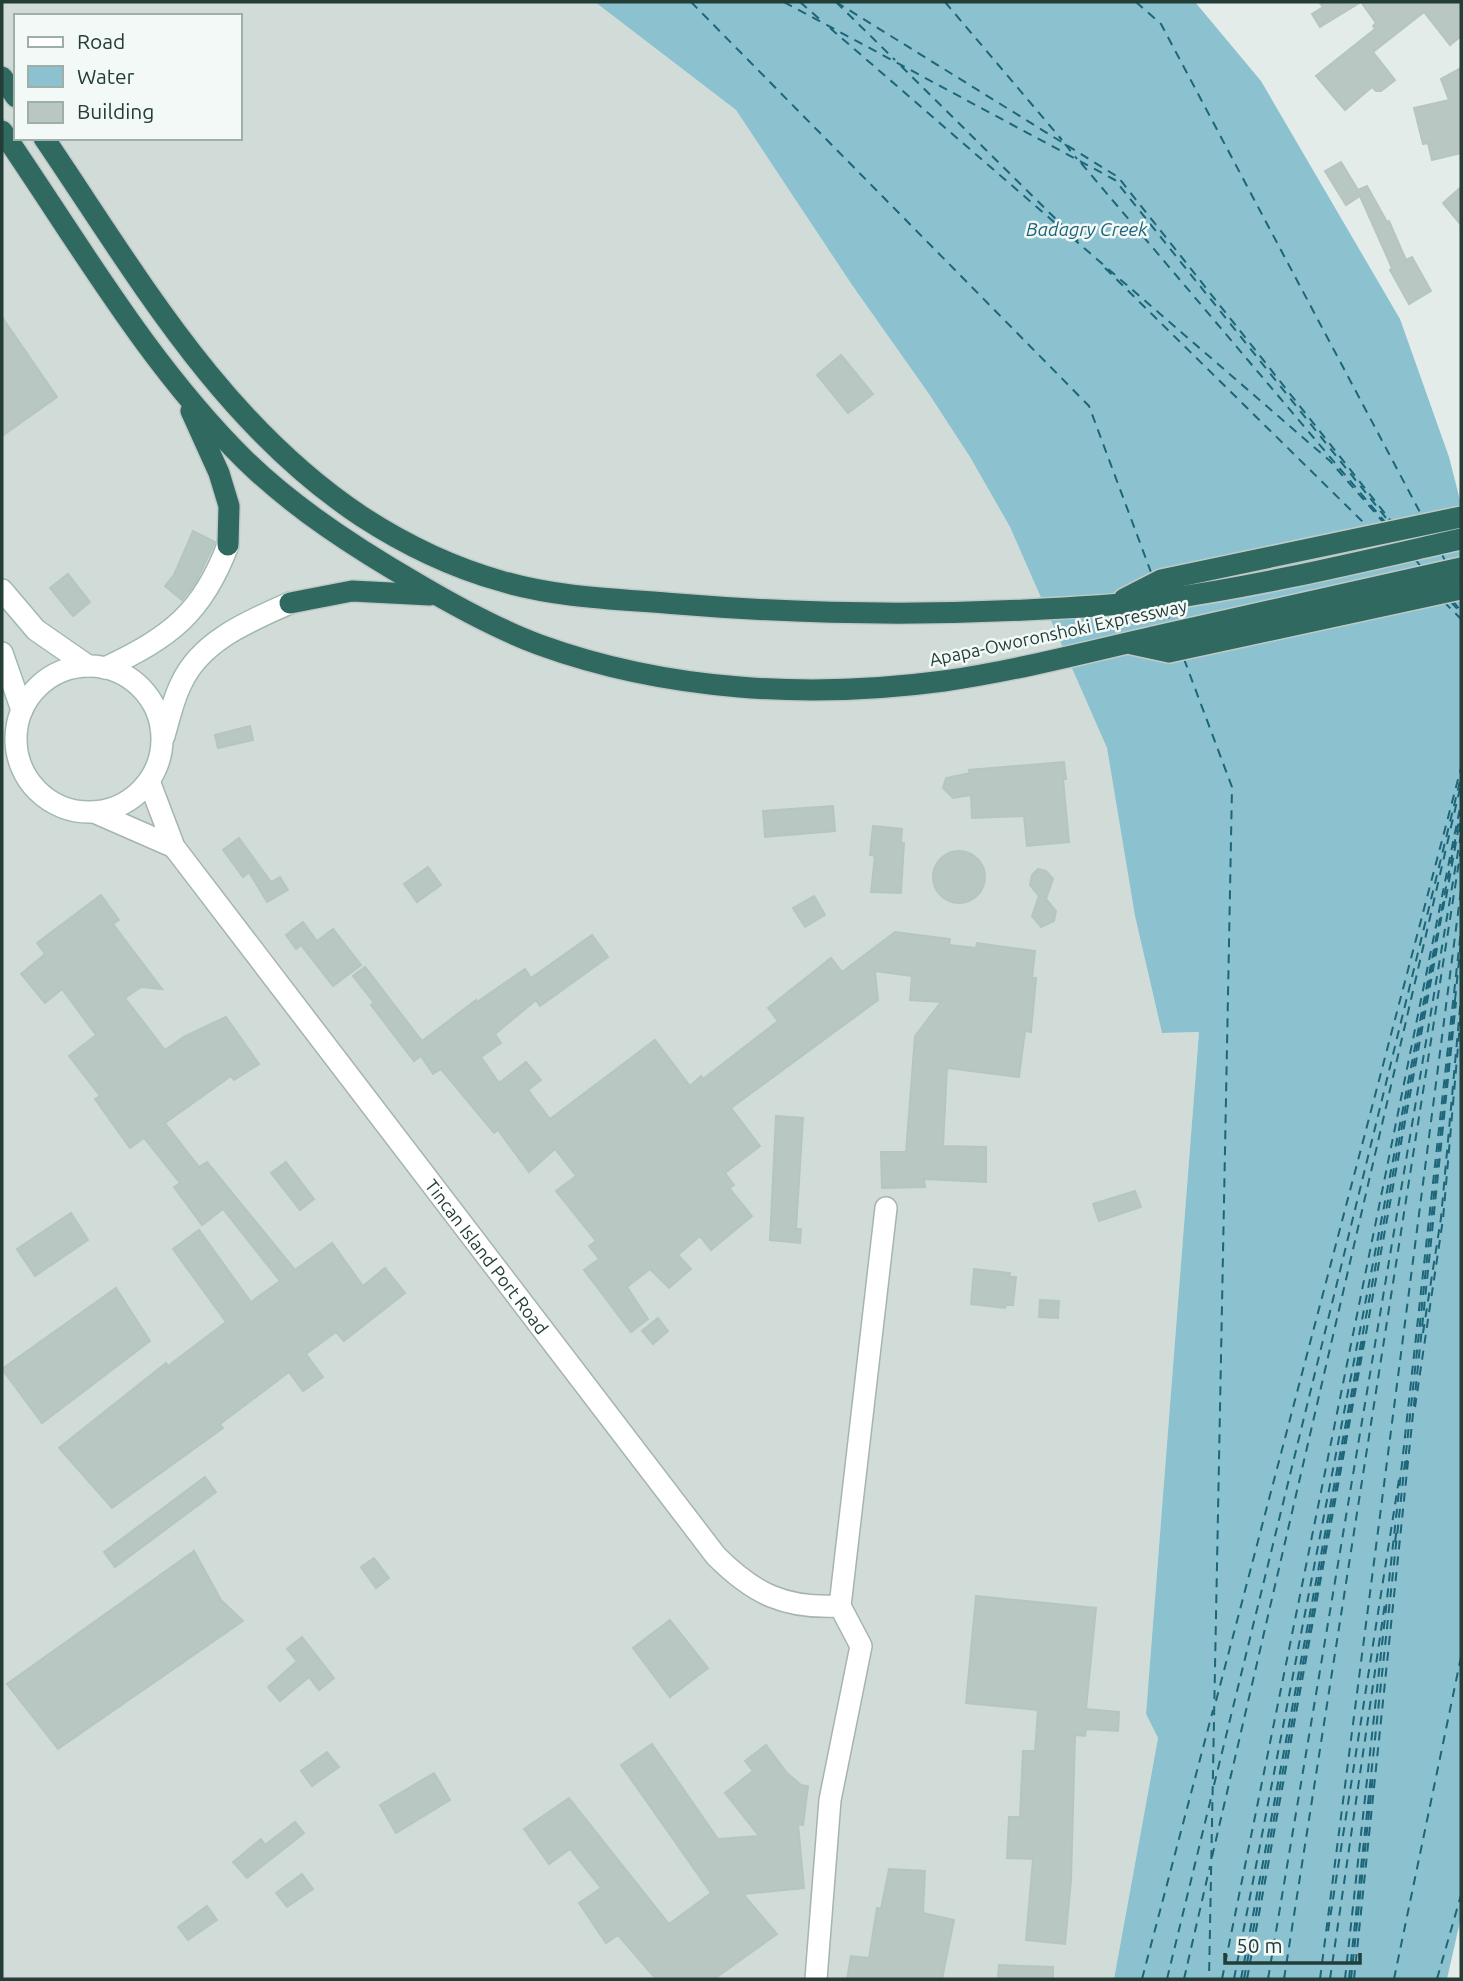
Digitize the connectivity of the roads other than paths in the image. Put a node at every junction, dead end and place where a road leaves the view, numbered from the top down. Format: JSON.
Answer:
{"nodes":[{"id":1,"x":2,"y":77,"type":"edge"},
{"id":2,"x":14,"y":94,"type":"edge"},
{"id":3,"x":2,"y":131,"type":"edge"},
{"id":4,"x":45,"y":140,"type":"edge"},
{"id":5,"x":183,"y":393,"type":"junction"},
{"id":6,"x":1461,"y":517,"type":"edge"},
{"id":7,"x":1461,"y":539,"type":"edge"},
{"id":8,"x":228,"y":545,"type":"joint"},
{"id":9,"x":1461,"y":568,"type":"edge"},
{"id":10,"x":1461,"y":589,"type":"edge"},
{"id":11,"x":2,"y":590,"type":"edge"},
{"id":12,"x":439,"y":596,"type":"junction"},
{"id":13,"x":290,"y":603,"type":"joint"},
{"id":14,"x":1112,"y":605,"type":"junction"},
{"id":15,"x":1127,"y":643,"type":"junction"},
{"id":16,"x":2,"y":653,"type":"edge"},
{"id":17,"x":96,"y":667,"type":"junction"},
{"id":18,"x":22,"y":710,"type":"junction"},
{"id":19,"x":162,"y":742,"type":"junction"},
{"id":20,"x":149,"y":780,"type":"junction"},
{"id":21,"x":94,"y":812,"type":"junction"},
{"id":22,"x":174,"y":847,"type":"junction"},
{"id":23,"x":886,"y":1208,"type":"dead end"},
{"id":24,"x":840,"y":1606,"type":"junction"},
{"id":25,"x":816,"y":1979,"type":"edge"}],
"edges":[{"from":1,"to":2,"type":"highway"},
{"from":3,"to":5,"type":"highway","name":"Apapa-Oworonshoki Expressway"},
{"from":4,"to":14,"type":"highway","name":"Apapa-Oworonshoki Expressway"},
{"from":5,"to":8,"type":"highway"},
{"from":5,"to":12,"type":"highway","name":"Apapa-Oworonshoki Expressway"},
{"from":6,"to":14,"type":"highway"},
{"from":7,"to":14,"type":"highway","name":"Apapa-Oworonshoki Expressway"},
{"from":8,"to":17,"type":"street"},
{"from":9,"to":15,"type":"highway","name":"Apapa-Oworonshoki Expressway"},
{"from":10,"to":15,"type":"highway"},
{"from":11,"to":17,"type":"street"},
{"from":12,"to":13,"type":"highway"},
{"from":12,"to":15,"type":"highway","name":"Apapa-Oworonshoki Expressway"},
{"from":13,"to":19,"type":"street"},
{"from":16,"to":18,"type":"street"},
{"from":17,"to":18,"type":"street"},
{"from":17,"to":19,"type":"street"},
{"from":18,"to":21,"type":"street"},
{"from":19,"to":20,"type":"street"},
{"from":20,"to":21,"type":"street"},
{"from":20,"to":22,"type":"street","name":"Tincan Island Port Road"},
{"from":21,"to":22,"type":"street","name":"Tincan Island Port Road"},
{"from":22,"to":24,"type":"street","name":"Tincan Island Port Road"},
{"from":23,"to":24,"type":"street"},
{"from":24,"to":25,"type":"street"}]}
